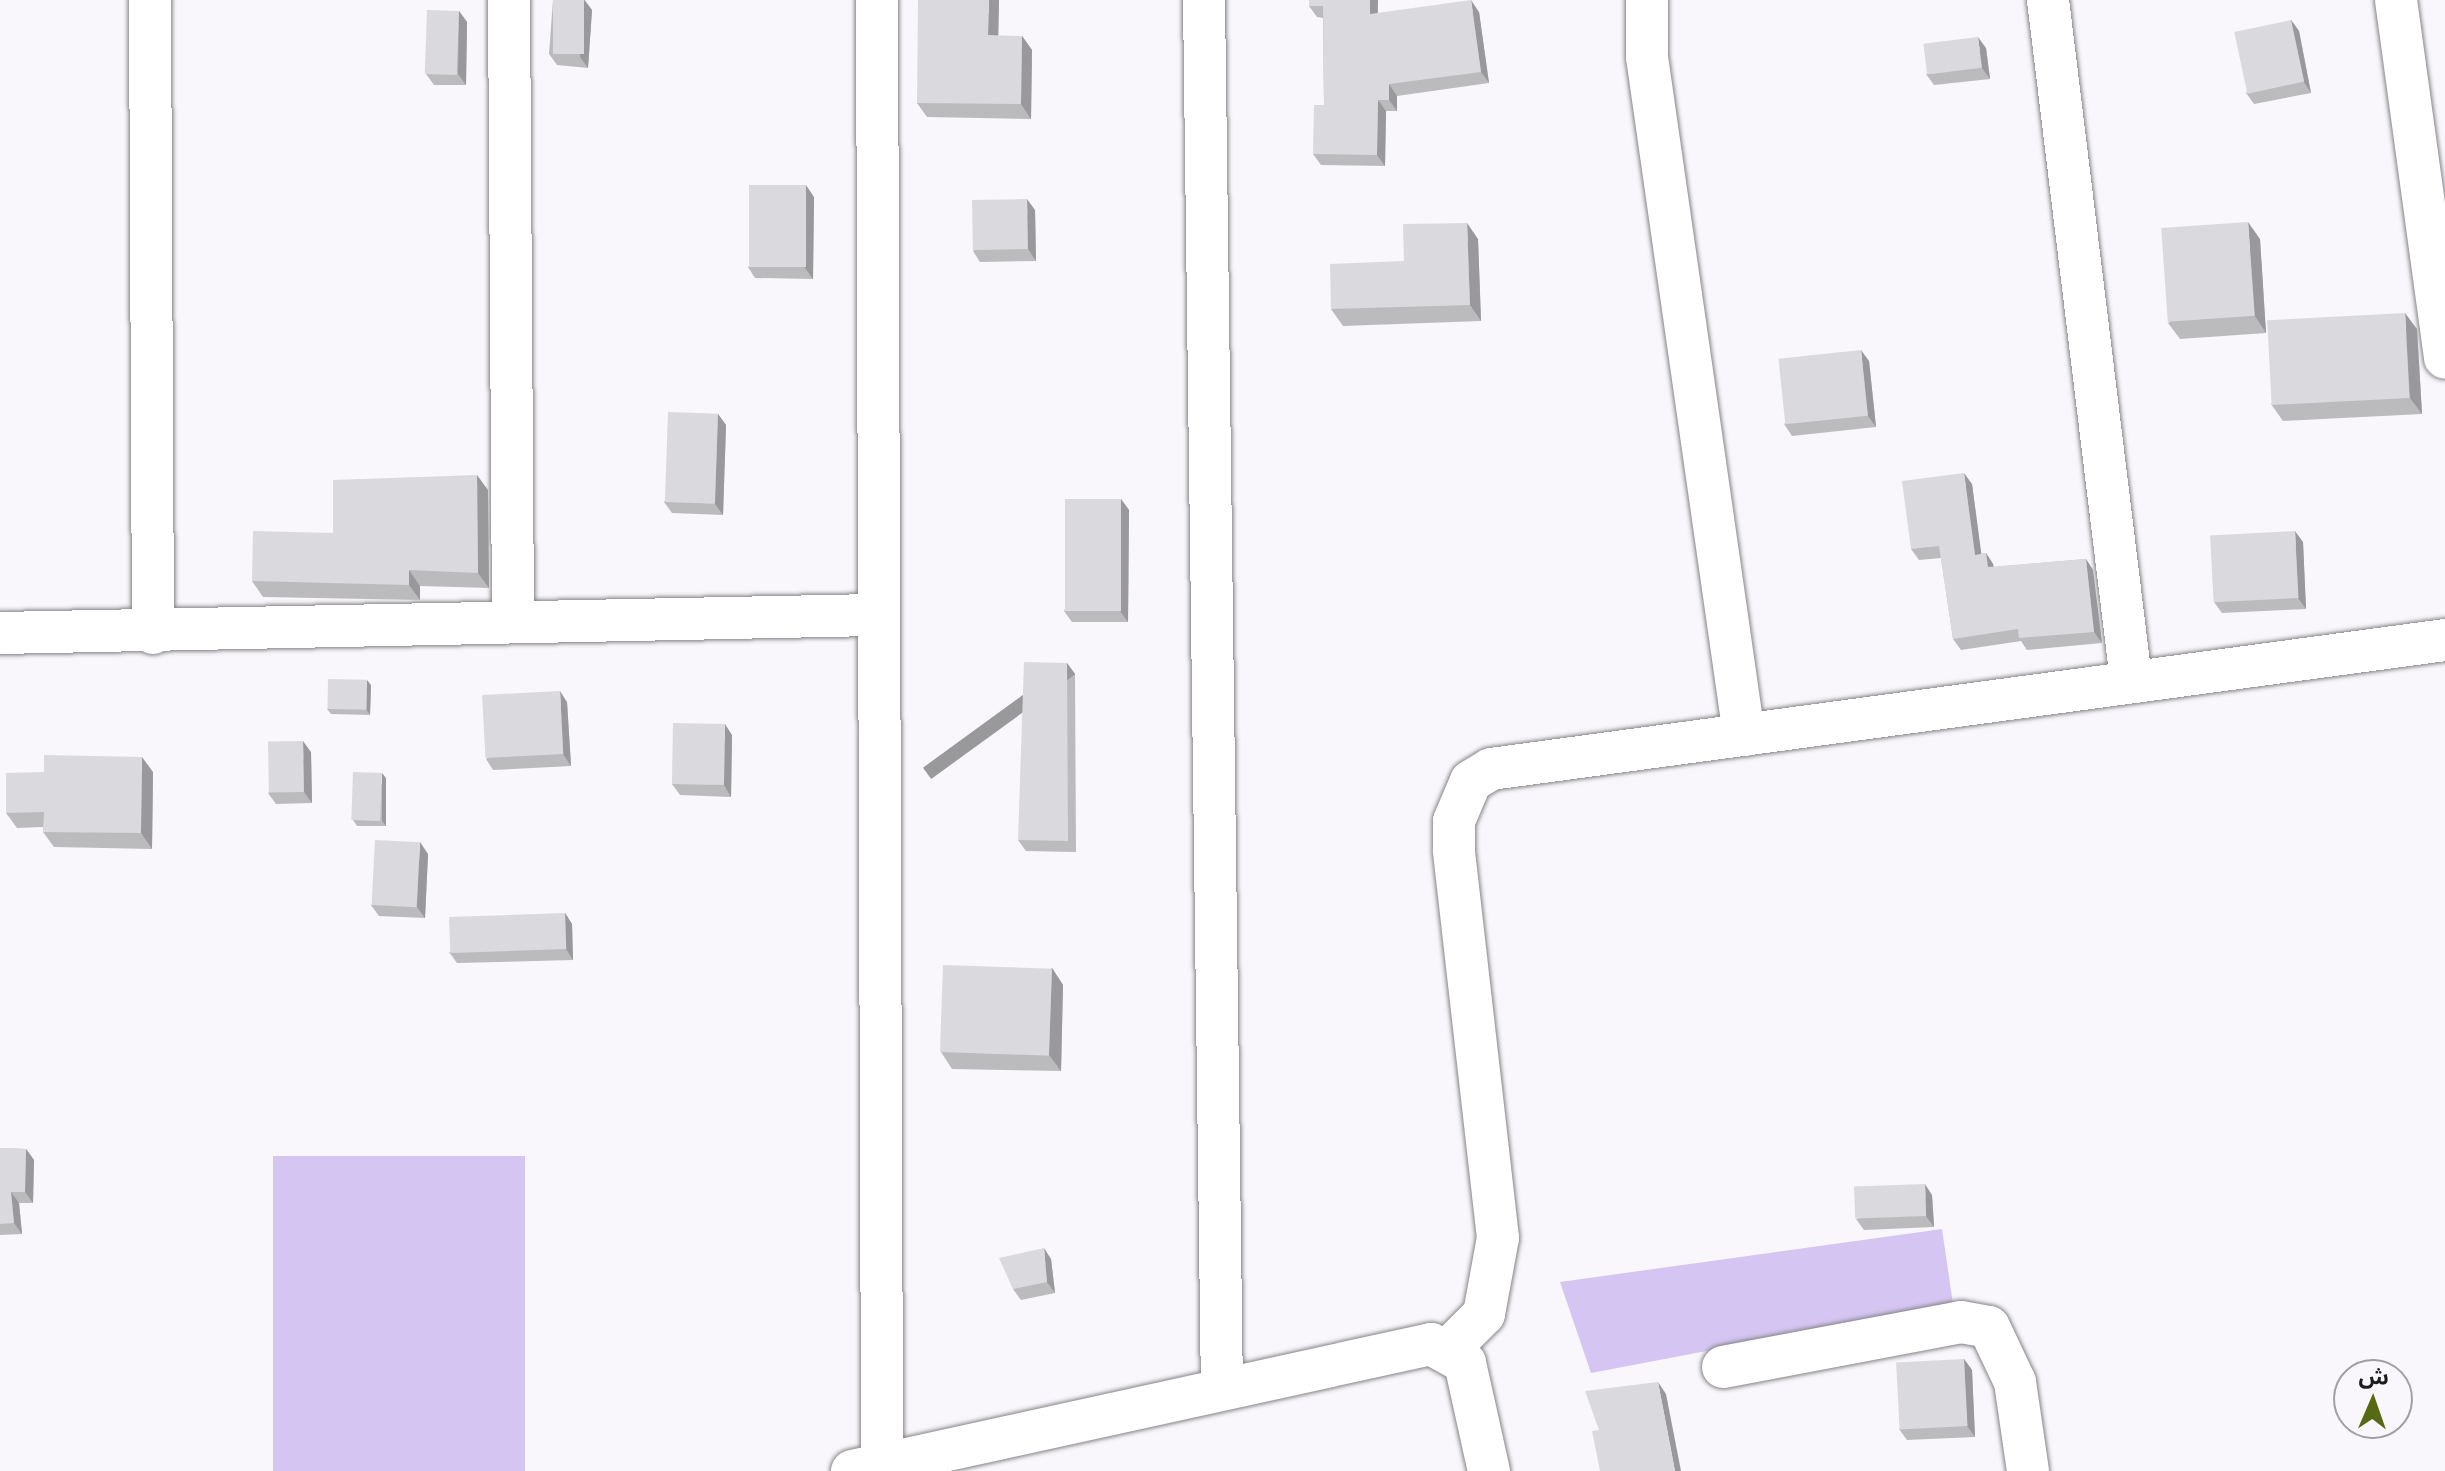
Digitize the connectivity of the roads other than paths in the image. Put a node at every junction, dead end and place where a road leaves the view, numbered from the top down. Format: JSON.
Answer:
{"nodes":[{"id":1,"x":150,"y":0,"type":"edge"},
{"id":2,"x":509,"y":0,"type":"edge"},
{"id":3,"x":877,"y":0,"type":"edge"},
{"id":4,"x":1204,"y":0,"type":"edge"},
{"id":5,"x":1647,"y":0,"type":"edge"},
{"id":6,"x":2048,"y":0,"type":"edge"},
{"id":7,"x":2396,"y":0,"type":"edge"},
{"id":8,"x":2445,"y":358,"type":"edge"},
{"id":9,"x":876,"y":615,"type":"junction"},
{"id":10,"x":513,"y":621,"type":"junction"},
{"id":11,"x":0,"y":633,"type":"edge"},
{"id":12,"x":153,"y":633,"type":"junction"},
{"id":13,"x":2445,"y":640,"type":"edge"},
{"id":14,"x":2131,"y":680,"type":"junction"},
{"id":15,"x":1744,"y":735,"type":"junction"},
{"id":16,"x":1450,"y":1348,"type":"junction"},
{"id":17,"x":1723,"y":1367,"type":"dead end"},
{"id":18,"x":1222,"y":1388,"type":"junction"},
{"id":19,"x":867,"y":1468,"type":"edge"},
{"id":20,"x":1489,"y":1471,"type":"edge"},
{"id":21,"x":2028,"y":1471,"type":"edge"}],
"edges":[{"from":1,"to":12,"type":"street"},
{"from":2,"to":10,"type":"street"},
{"from":3,"to":9,"type":"street"},
{"from":4,"to":18,"type":"street"},
{"from":5,"to":15,"type":"street"},
{"from":6,"to":14,"type":"street"},
{"from":7,"to":8,"type":"street"},
{"from":9,"to":10,"type":"street"},
{"from":9,"to":19,"type":"street"},
{"from":10,"to":12,"type":"street"},
{"from":11,"to":12,"type":"street"},
{"from":13,"to":14,"type":"street"},
{"from":14,"to":15,"type":"street"},
{"from":15,"to":16,"type":"street"},
{"from":16,"to":18,"type":"street"},
{"from":16,"to":20,"type":"street"},
{"from":17,"to":21,"type":"street"},
{"from":18,"to":19,"type":"street"}]}
